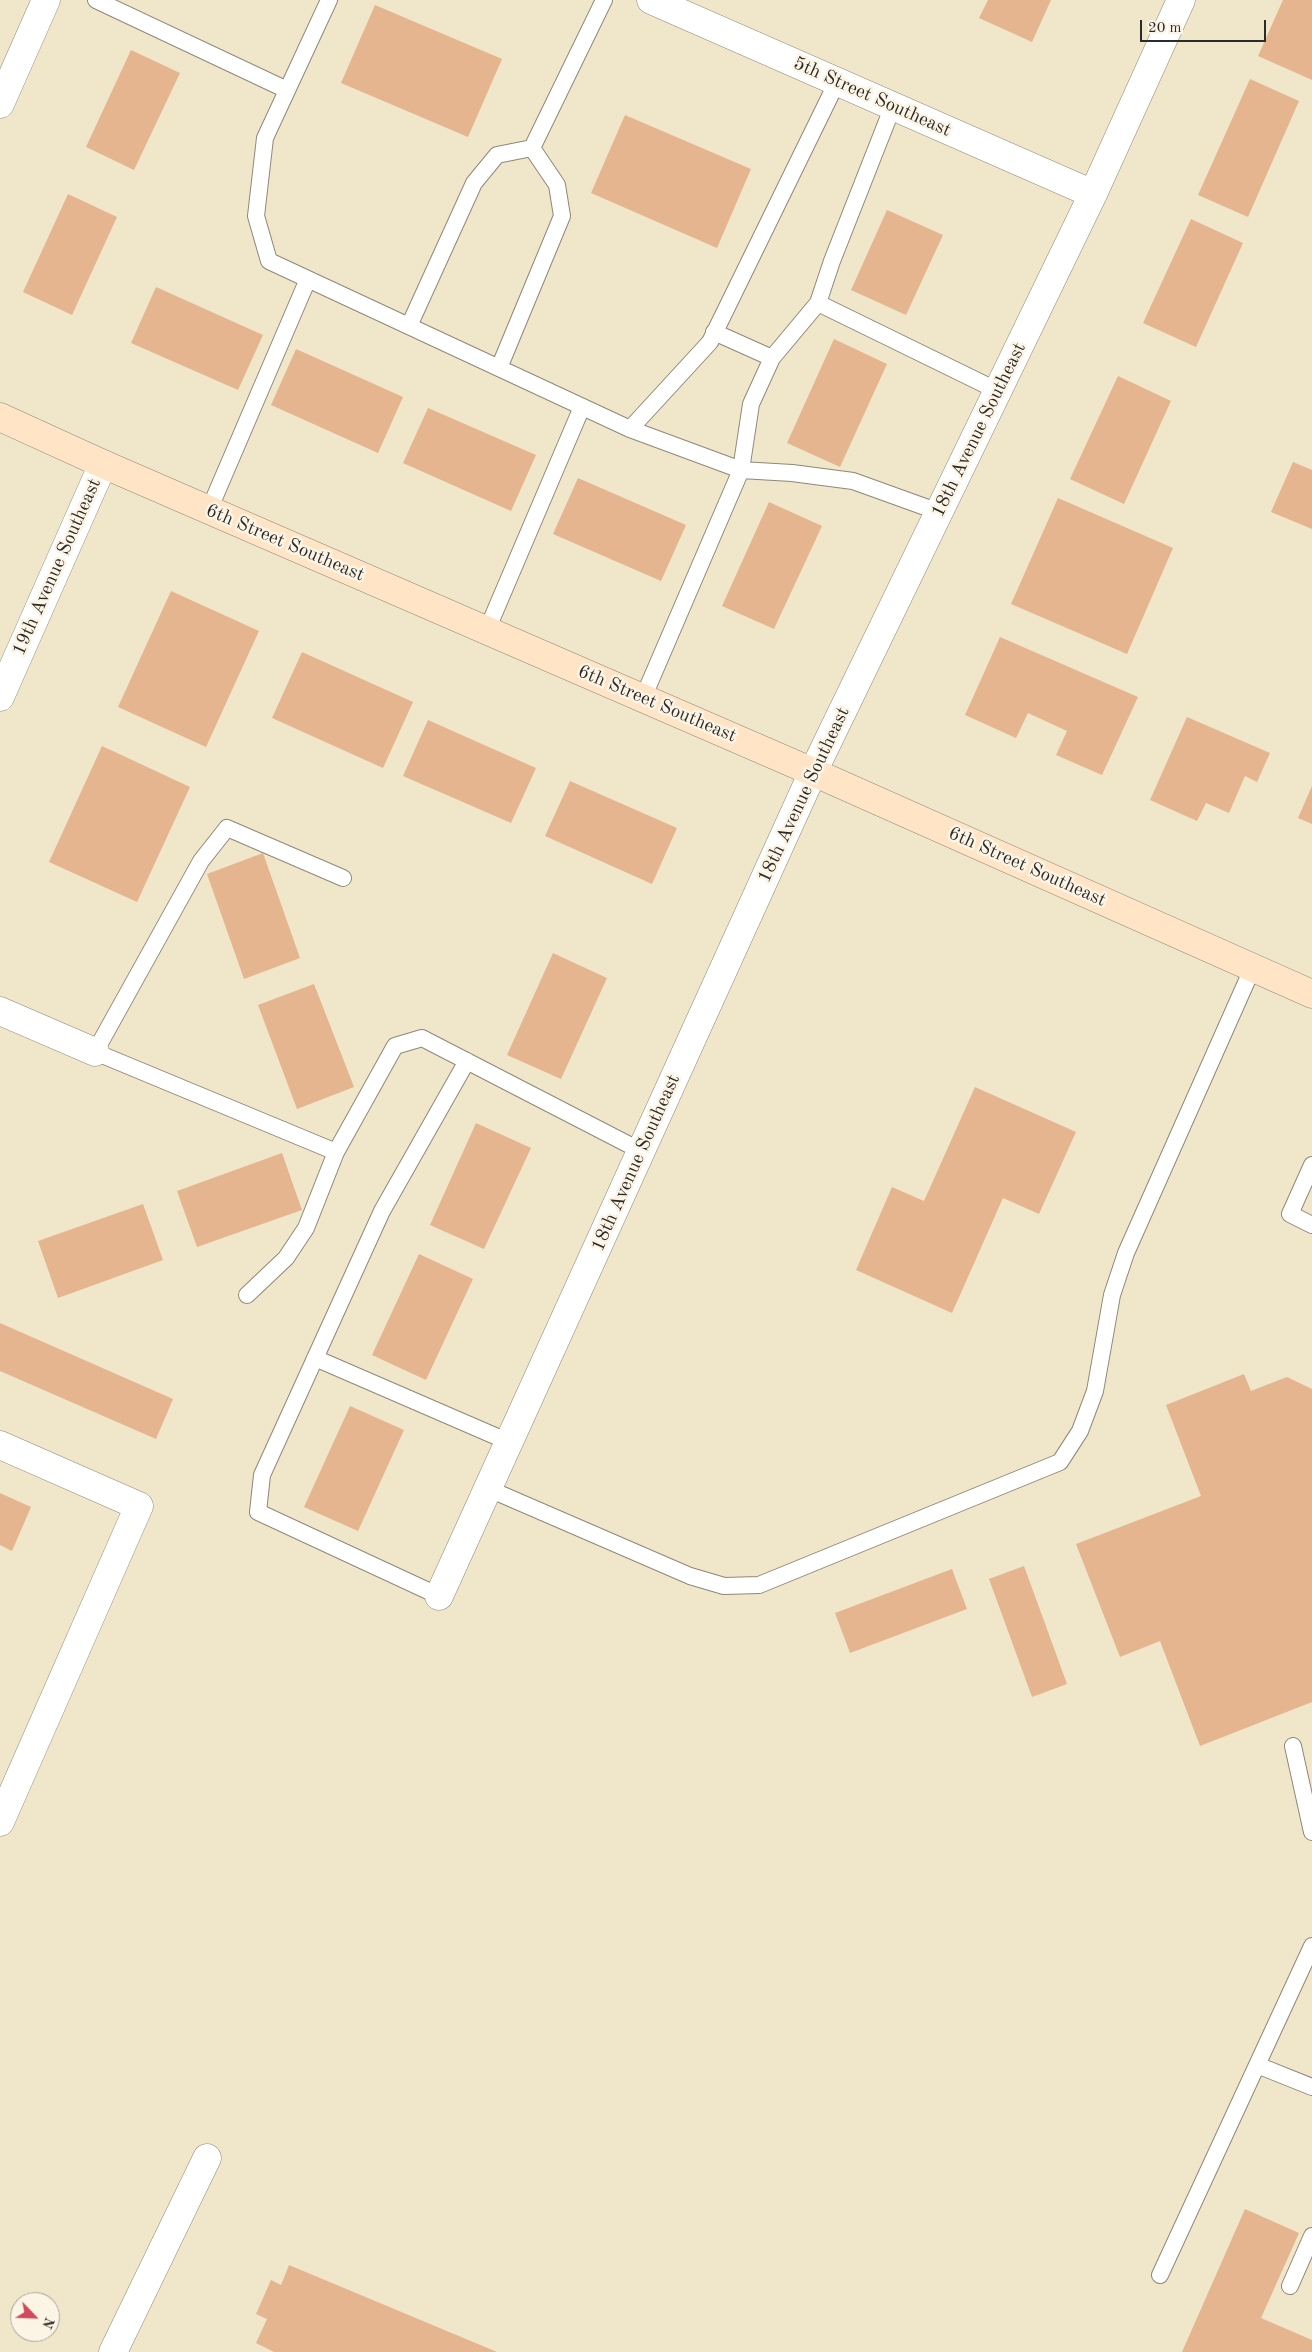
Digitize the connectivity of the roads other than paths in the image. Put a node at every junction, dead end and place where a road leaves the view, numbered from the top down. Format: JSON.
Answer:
{"nodes":[{"id":1,"x":46,"y":0,"type":"edge"},
{"id":2,"x":96,"y":0,"type":"edge"},
{"id":3,"x":329,"y":0,"type":"edge"},
{"id":4,"x":604,"y":0,"type":"edge"},
{"id":5,"x":651,"y":0,"type":"edge"},
{"id":6,"x":1181,"y":0,"type":"edge"},
{"id":7,"x":837,"y":82,"type":"junction"},
{"id":8,"x":287,"y":90,"type":"junction"},
{"id":9,"x":0,"y":104,"type":"edge"},
{"id":10,"x":893,"y":106,"type":"junction"},
{"id":11,"x":532,"y":148,"type":"junction"},
{"id":12,"x":1093,"y":194,"type":"junction"},
{"id":13,"x":308,"y":280,"type":"junction"},
{"id":14,"x":818,"y":302,"type":"junction"},
{"id":15,"x":409,"y":326,"type":"junction"},
{"id":16,"x":714,"y":332,"type":"junction"},
{"id":17,"x":772,"y":358,"type":"junction"},
{"id":18,"x":499,"y":368,"type":"junction"},
{"id":19,"x":998,"y":391,"type":"junction"},
{"id":20,"x":582,"y":407,"type":"junction"},
{"id":21,"x":0,"y":417,"type":"edge"},
{"id":22,"x":630,"y":429,"type":"junction"},
{"id":23,"x":103,"y":464,"type":"junction"},
{"id":24,"x":741,"y":470,"type":"junction"},
{"id":25,"x":209,"y":510,"type":"junction"},
{"id":26,"x":939,"y":512,"type":"junction"},
{"id":27,"x":487,"y":630,"type":"junction"},
{"id":28,"x":0,"y":697,"type":"edge"},
{"id":29,"x":643,"y":698,"type":"junction"},
{"id":30,"x":813,"y":772,"type":"junction"},
{"id":31,"x":344,"y":878,"type":"dead end"},
{"id":32,"x":1253,"y":967,"type":"junction"},
{"id":33,"x":1312,"y":994,"type":"edge"},
{"id":34,"x":0,"y":1011,"type":"edge"},
{"id":35,"x":95,"y":1052,"type":"junction"},
{"id":36,"x":467,"y":1061,"type":"junction"},
{"id":37,"x":641,"y":1151,"type":"junction"},
{"id":38,"x":336,"y":1152,"type":"junction"},
{"id":39,"x":1312,"y":1165,"type":"edge"},
{"id":40,"x":1312,"y":1224,"type":"edge"},
{"id":41,"x":247,"y":1295,"type":"dead end"},
{"id":42,"x":315,"y":1358,"type":"junction"},
{"id":43,"x":509,"y":1442,"type":"junction"},
{"id":44,"x":0,"y":1445,"type":"edge"},
{"id":45,"x":489,"y":1489,"type":"junction"},
{"id":46,"x":439,"y":1596,"type":"joint"},
{"id":47,"x":1293,"y":1746,"type":"dead end"},
{"id":48,"x":0,"y":1822,"type":"edge"},
{"id":49,"x":1312,"y":1832,"type":"edge"},
{"id":50,"x":1312,"y":1946,"type":"edge"},
{"id":51,"x":1257,"y":2065,"type":"junction"},
{"id":52,"x":1312,"y":2087,"type":"edge"},
{"id":53,"x":207,"y":2158,"type":"dead end"},
{"id":54,"x":1312,"y":2236,"type":"edge"},
{"id":55,"x":1160,"y":2275,"type":"dead end"},
{"id":56,"x":1290,"y":2286,"type":"dead end"},
{"id":57,"x":113,"y":2352,"type":"edge"}],
"edges":[{"from":1,"to":9,"type":"street"},
{"from":2,"to":8,"type":"lane"},
{"from":3,"to":8,"type":"lane"},
{"from":4,"to":11,"type":"lane"},
{"from":5,"to":7,"type":"street","name":"5th Street Southeast"},
{"from":6,"to":12,"type":"street","name":"18th Avenue Southeast"},
{"from":7,"to":10,"type":"street","name":"5th Street Southeast"},
{"from":7,"to":16,"type":"lane"},
{"from":8,"to":13,"type":"lane"},
{"from":10,"to":12,"type":"street","name":"5th Street Southeast"},
{"from":10,"to":14,"type":"lane"},
{"from":11,"to":15,"type":"lane"},
{"from":11,"to":18,"type":"lane"},
{"from":12,"to":19,"type":"street","name":"18th Avenue Southeast"},
{"from":13,"to":15,"type":"lane"},
{"from":13,"to":25,"type":"lane"},
{"from":14,"to":17,"type":"lane"},
{"from":14,"to":19,"type":"lane"},
{"from":15,"to":18,"type":"lane"},
{"from":16,"to":17,"type":"lane"},
{"from":16,"to":22,"type":"lane"},
{"from":17,"to":24,"type":"lane"},
{"from":18,"to":20,"type":"lane"},
{"from":19,"to":26,"type":"street","name":"18th Avenue Southeast"},
{"from":20,"to":22,"type":"lane"},
{"from":20,"to":27,"type":"lane"},
{"from":21,"to":23,"type":"street","name":"6th Street Southeast"},
{"from":22,"to":24,"type":"lane"},
{"from":23,"to":25,"type":"street","name":"6th Street Southeast"},
{"from":23,"to":28,"type":"street","name":"19th Avenue Southeast"},
{"from":24,"to":26,"type":"lane"},
{"from":24,"to":29,"type":"lane"},
{"from":25,"to":27,"type":"street","name":"6th Street Southeast"},
{"from":26,"to":30,"type":"street","name":"18th Avenue Southeast"},
{"from":27,"to":29,"type":"street","name":"6th Street Southeast"},
{"from":29,"to":30,"type":"street","name":"6th Street Southeast"},
{"from":30,"to":32,"type":"street","name":"6th Street Southeast"},
{"from":30,"to":37,"type":"street","name":"18th Avenue Southeast"},
{"from":31,"to":35,"type":"lane"},
{"from":32,"to":33,"type":"street","name":"6th Street Southeast"},
{"from":32,"to":45,"type":"lane"},
{"from":34,"to":35,"type":"street"},
{"from":35,"to":38,"type":"lane"},
{"from":36,"to":37,"type":"lane"},
{"from":36,"to":38,"type":"lane"},
{"from":36,"to":42,"type":"lane"},
{"from":37,"to":43,"type":"street","name":"18th Avenue Southeast"},
{"from":38,"to":41,"type":"lane"},
{"from":39,"to":40,"type":"lane"},
{"from":42,"to":43,"type":"lane"},
{"from":42,"to":46,"type":"lane"},
{"from":43,"to":45,"type":"street","name":"18th Avenue Southeast"},
{"from":44,"to":48,"type":"street"},
{"from":45,"to":46,"type":"street","name":"18th Avenue Southeast"},
{"from":47,"to":49,"type":"lane"},
{"from":50,"to":51,"type":"lane"},
{"from":51,"to":52,"type":"lane"},
{"from":51,"to":55,"type":"lane"},
{"from":53,"to":57,"type":"street"},
{"from":54,"to":56,"type":"lane"}]}
